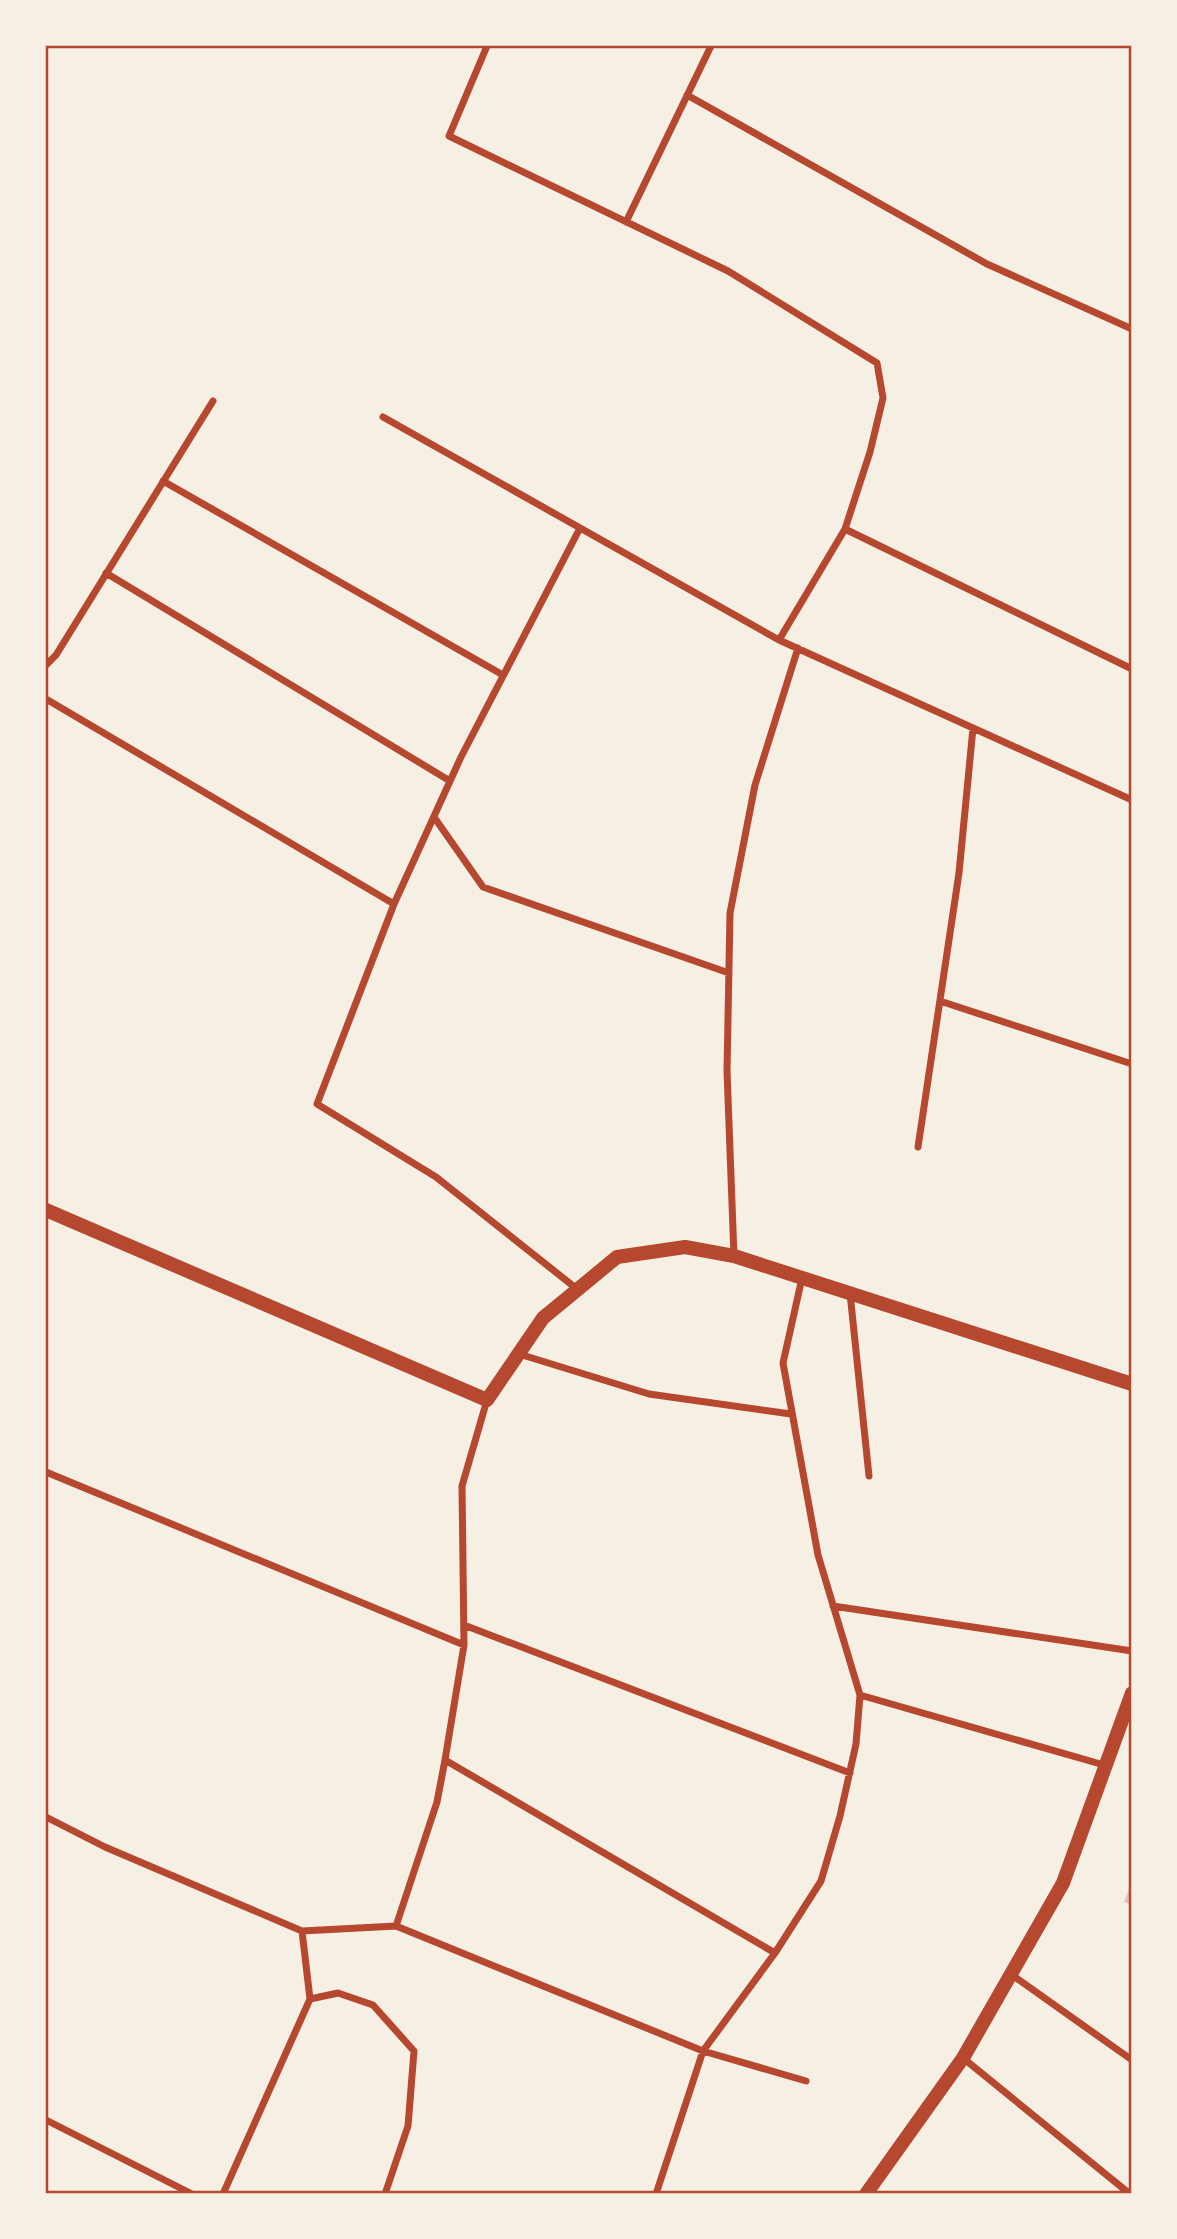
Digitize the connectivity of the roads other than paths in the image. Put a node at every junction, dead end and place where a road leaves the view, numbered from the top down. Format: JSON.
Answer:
{"nodes":[{"id":1,"x":487,"y":46,"type":"edge"},
{"id":2,"x":711,"y":46,"type":"edge"},
{"id":3,"x":687,"y":95,"type":"junction"},
{"id":4,"x":626,"y":222,"type":"junction"},
{"id":5,"x":1132,"y":329,"type":"edge"},
{"id":6,"x":213,"y":401,"type":"dead end"},
{"id":7,"x":383,"y":417,"type":"dead end"},
{"id":8,"x":163,"y":481,"type":"junction"},
{"id":9,"x":580,"y":528,"type":"junction"},
{"id":10,"x":845,"y":529,"type":"junction"},
{"id":11,"x":106,"y":573,"type":"junction"},
{"id":12,"x":779,"y":640,"type":"junction"},
{"id":13,"x":798,"y":648,"type":"junction"},
{"id":14,"x":46,"y":664,"type":"edge"},
{"id":15,"x":1132,"y":669,"type":"edge"},
{"id":16,"x":503,"y":675,"type":"junction"},
{"id":17,"x":46,"y":699,"type":"edge"},
{"id":18,"x":973,"y":728,"type":"junction"},
{"id":19,"x":450,"y":781,"type":"junction"},
{"id":20,"x":1132,"y":800,"type":"edge"},
{"id":21,"x":434,"y":817,"type":"junction"},
{"id":22,"x":394,"y":904,"type":"junction"},
{"id":23,"x":729,"y":973,"type":"junction"},
{"id":24,"x":940,"y":1001,"type":"junction"},
{"id":25,"x":1132,"y":1064,"type":"edge"},
{"id":26,"x":918,"y":1147,"type":"dead end"},
{"id":27,"x":47,"y":1214,"type":"edge"},
{"id":28,"x":734,"y":1256,"type":"junction"},
{"id":29,"x":802,"y":1277,"type":"junction"},
{"id":30,"x":578,"y":1290,"type":"junction"},
{"id":31,"x":850,"y":1292,"type":"junction"},
{"id":32,"x":519,"y":1354,"type":"junction"},
{"id":33,"x":1132,"y":1384,"type":"edge"},
{"id":34,"x":487,"y":1400,"type":"junction"},
{"id":35,"x":791,"y":1414,"type":"junction"},
{"id":36,"x":46,"y":1472,"type":"edge"},
{"id":37,"x":869,"y":1476,"type":"dead end"},
{"id":38,"x":833,"y":1606,"type":"junction"},
{"id":39,"x":464,"y":1625,"type":"junction"},
{"id":40,"x":464,"y":1645,"type":"junction"},
{"id":41,"x":1132,"y":1651,"type":"edge"},
{"id":42,"x":1131,"y":1694,"type":"edge"},
{"id":43,"x":859,"y":1695,"type":"junction"},
{"id":44,"x":445,"y":1760,"type":"junction"},
{"id":45,"x":1104,"y":1765,"type":"junction"},
{"id":46,"x":850,"y":1773,"type":"junction"},
{"id":47,"x":46,"y":1817,"type":"edge"},
{"id":48,"x":397,"y":1926,"type":"junction"},
{"id":49,"x":302,"y":1931,"type":"junction"},
{"id":50,"x":775,"y":1953,"type":"junction"},
{"id":51,"x":1012,"y":1975,"type":"junction"},
{"id":52,"x":310,"y":1999,"type":"junction"},
{"id":53,"x":703,"y":2050,"type":"junction"},
{"id":54,"x":963,"y":2059,"type":"junction"},
{"id":55,"x":1132,"y":2060,"type":"edge"},
{"id":56,"x":807,"y":2081,"type":"dead end"},
{"id":57,"x":46,"y":2120,"type":"edge"},
{"id":58,"x":192,"y":2193,"type":"edge"},
{"id":59,"x":223,"y":2193,"type":"edge"},
{"id":60,"x":385,"y":2193,"type":"edge"},
{"id":61,"x":656,"y":2193,"type":"edge"},
{"id":62,"x":866,"y":2193,"type":"edge"},
{"id":63,"x":1130,"y":2193,"type":"edge"}],
"edges":[{"from":1,"to":4,"type":"street"},
{"from":2,"to":3,"type":"street"},
{"from":3,"to":4,"type":"street"},
{"from":3,"to":5,"type":"street"},
{"from":4,"to":10,"type":"street"},
{"from":6,"to":8,"type":"street"},
{"from":7,"to":9,"type":"street"},
{"from":8,"to":11,"type":"street"},
{"from":8,"to":16,"type":"street"},
{"from":9,"to":12,"type":"street"},
{"from":9,"to":16,"type":"street"},
{"from":10,"to":12,"type":"street"},
{"from":10,"to":15,"type":"street"},
{"from":11,"to":14,"type":"street"},
{"from":11,"to":19,"type":"street"},
{"from":12,"to":13,"type":"street"},
{"from":13,"to":18,"type":"street"},
{"from":13,"to":23,"type":"street"},
{"from":16,"to":19,"type":"street"},
{"from":17,"to":22,"type":"street"},
{"from":18,"to":20,"type":"street"},
{"from":18,"to":24,"type":"street"},
{"from":19,"to":21,"type":"street"},
{"from":21,"to":22,"type":"street"},
{"from":21,"to":23,"type":"street"},
{"from":22,"to":30,"type":"street"},
{"from":23,"to":28,"type":"street"},
{"from":24,"to":25,"type":"street"},
{"from":24,"to":26,"type":"street"},
{"from":27,"to":34,"type":"main road"},
{"from":28,"to":29,"type":"main road"},
{"from":28,"to":30,"type":"main road"},
{"from":29,"to":31,"type":"main road"},
{"from":29,"to":35,"type":"street"},
{"from":30,"to":32,"type":"main road"},
{"from":31,"to":33,"type":"main road"},
{"from":31,"to":37,"type":"street"},
{"from":32,"to":34,"type":"main road"},
{"from":32,"to":35,"type":"street"},
{"from":34,"to":39,"type":"street"},
{"from":35,"to":38,"type":"street"},
{"from":36,"to":40,"type":"street"},
{"from":38,"to":41,"type":"street"},
{"from":38,"to":43,"type":"street"},
{"from":39,"to":40,"type":"street"},
{"from":39,"to":46,"type":"street"},
{"from":40,"to":44,"type":"street"},
{"from":42,"to":45,"type":"main road"},
{"from":43,"to":45,"type":"street"},
{"from":43,"to":46,"type":"street"},
{"from":44,"to":48,"type":"street"},
{"from":44,"to":50,"type":"street"},
{"from":45,"to":51,"type":"main road"},
{"from":46,"to":50,"type":"street"},
{"from":47,"to":49,"type":"street"},
{"from":48,"to":49,"type":"street"},
{"from":48,"to":53,"type":"street"},
{"from":49,"to":52,"type":"street"},
{"from":50,"to":53,"type":"street"},
{"from":51,"to":54,"type":"main road"},
{"from":51,"to":55,"type":"street"},
{"from":52,"to":59,"type":"street"},
{"from":52,"to":60,"type":"street"},
{"from":53,"to":56,"type":"street"},
{"from":53,"to":61,"type":"street"},
{"from":54,"to":62,"type":"main road"},
{"from":54,"to":63,"type":"street"},
{"from":57,"to":58,"type":"street"}]}
